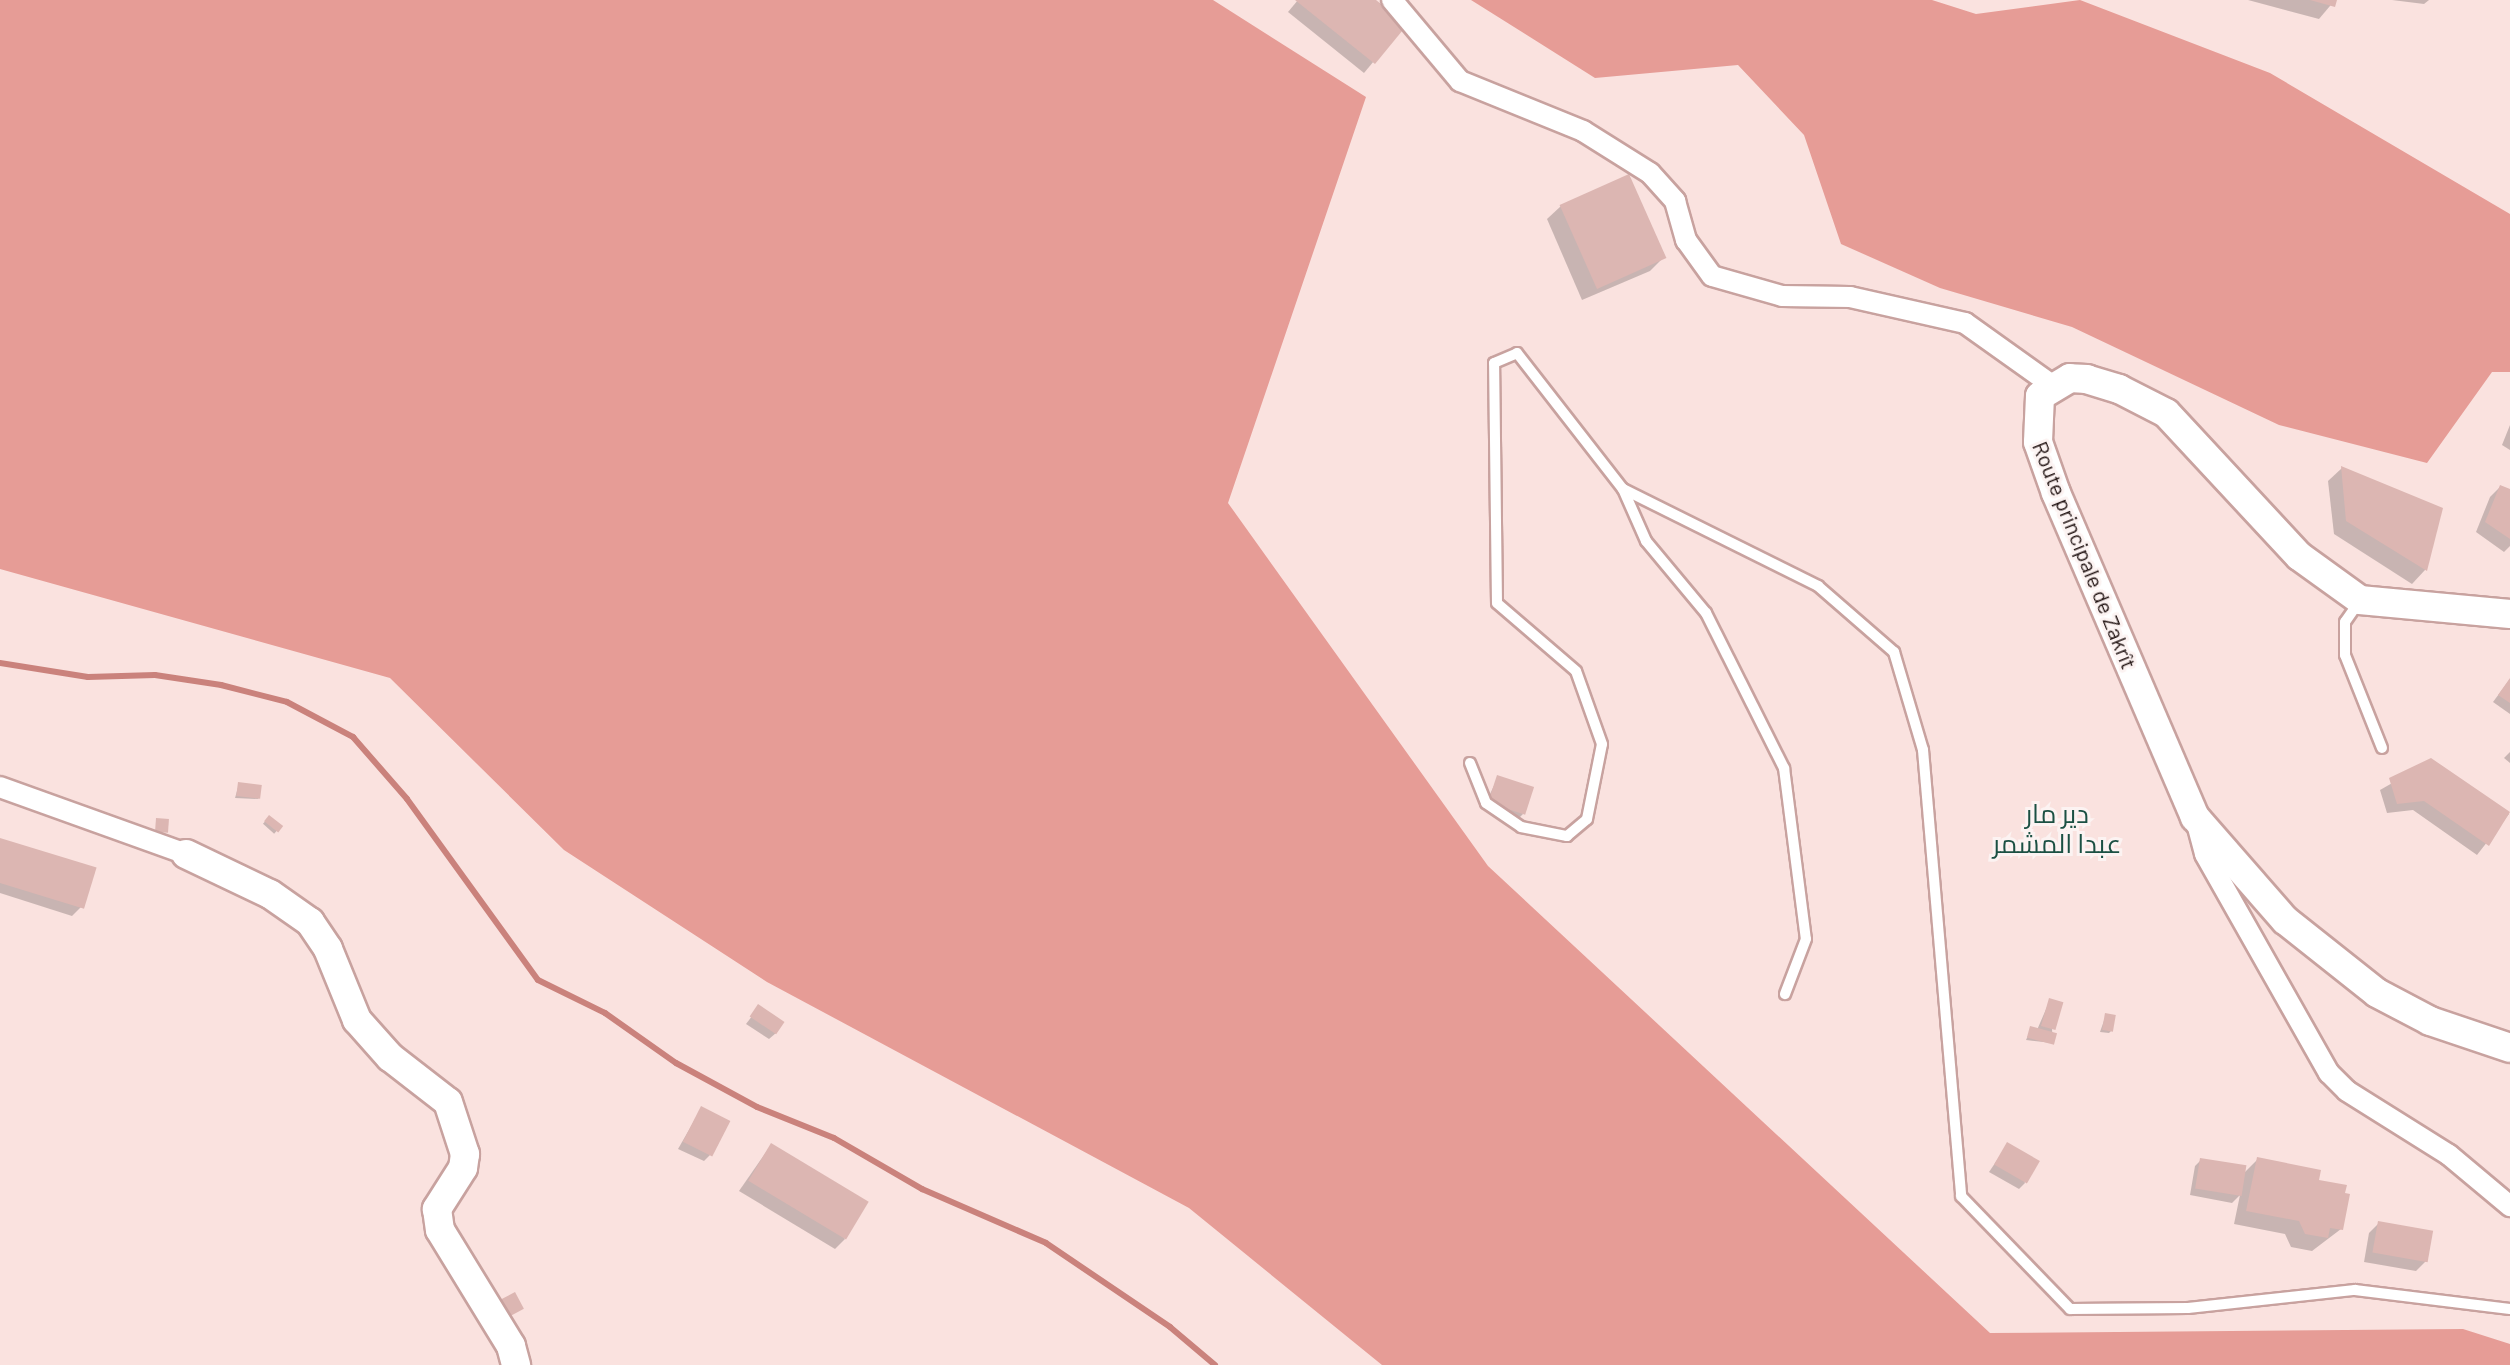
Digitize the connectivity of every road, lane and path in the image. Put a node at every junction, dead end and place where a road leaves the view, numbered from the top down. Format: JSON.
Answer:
{"nodes":[{"id":1,"x":1392,"y":0,"type":"edge"},
{"id":2,"x":2052,"y":385,"type":"junction"},
{"id":3,"x":1623,"y":489,"type":"junction"},
{"id":4,"x":2360,"y":600,"type":"junction"},
{"id":5,"x":2510,"y":614,"type":"edge"},
{"id":6,"x":2382,"y":748,"type":"dead end"},
{"id":7,"x":1470,"y":763,"type":"dead end"},
{"id":8,"x":0,"y":787,"type":"edge"},
{"id":9,"x":2195,"y":817,"type":"junction"},
{"id":10,"x":186,"y":854,"type":"joint"},
{"id":11,"x":1785,"y":994,"type":"dead end"},
{"id":12,"x":2510,"y":1048,"type":"edge"},
{"id":13,"x":2510,"y":1206,"type":"edge"},
{"id":14,"x":2510,"y":1309,"type":"edge"},
{"id":15,"x":516,"y":1365,"type":"edge"}],
"edges":[{"from":1,"to":2,"type":"street"},
{"from":2,"to":4,"type":"street"},
{"from":2,"to":9,"type":"street","name":"Route principale de Zakrît"},
{"from":3,"to":7,"type":"lane"},
{"from":3,"to":11,"type":"lane"},
{"from":3,"to":14,"type":"lane"},
{"from":4,"to":5,"type":"street"},
{"from":4,"to":6,"type":"lane"},
{"from":8,"to":10,"type":"street"},
{"from":9,"to":12,"type":"street","name":"Route principale de Zakrît"},
{"from":9,"to":13,"type":"street"},
{"from":10,"to":15,"type":"street"}]}
